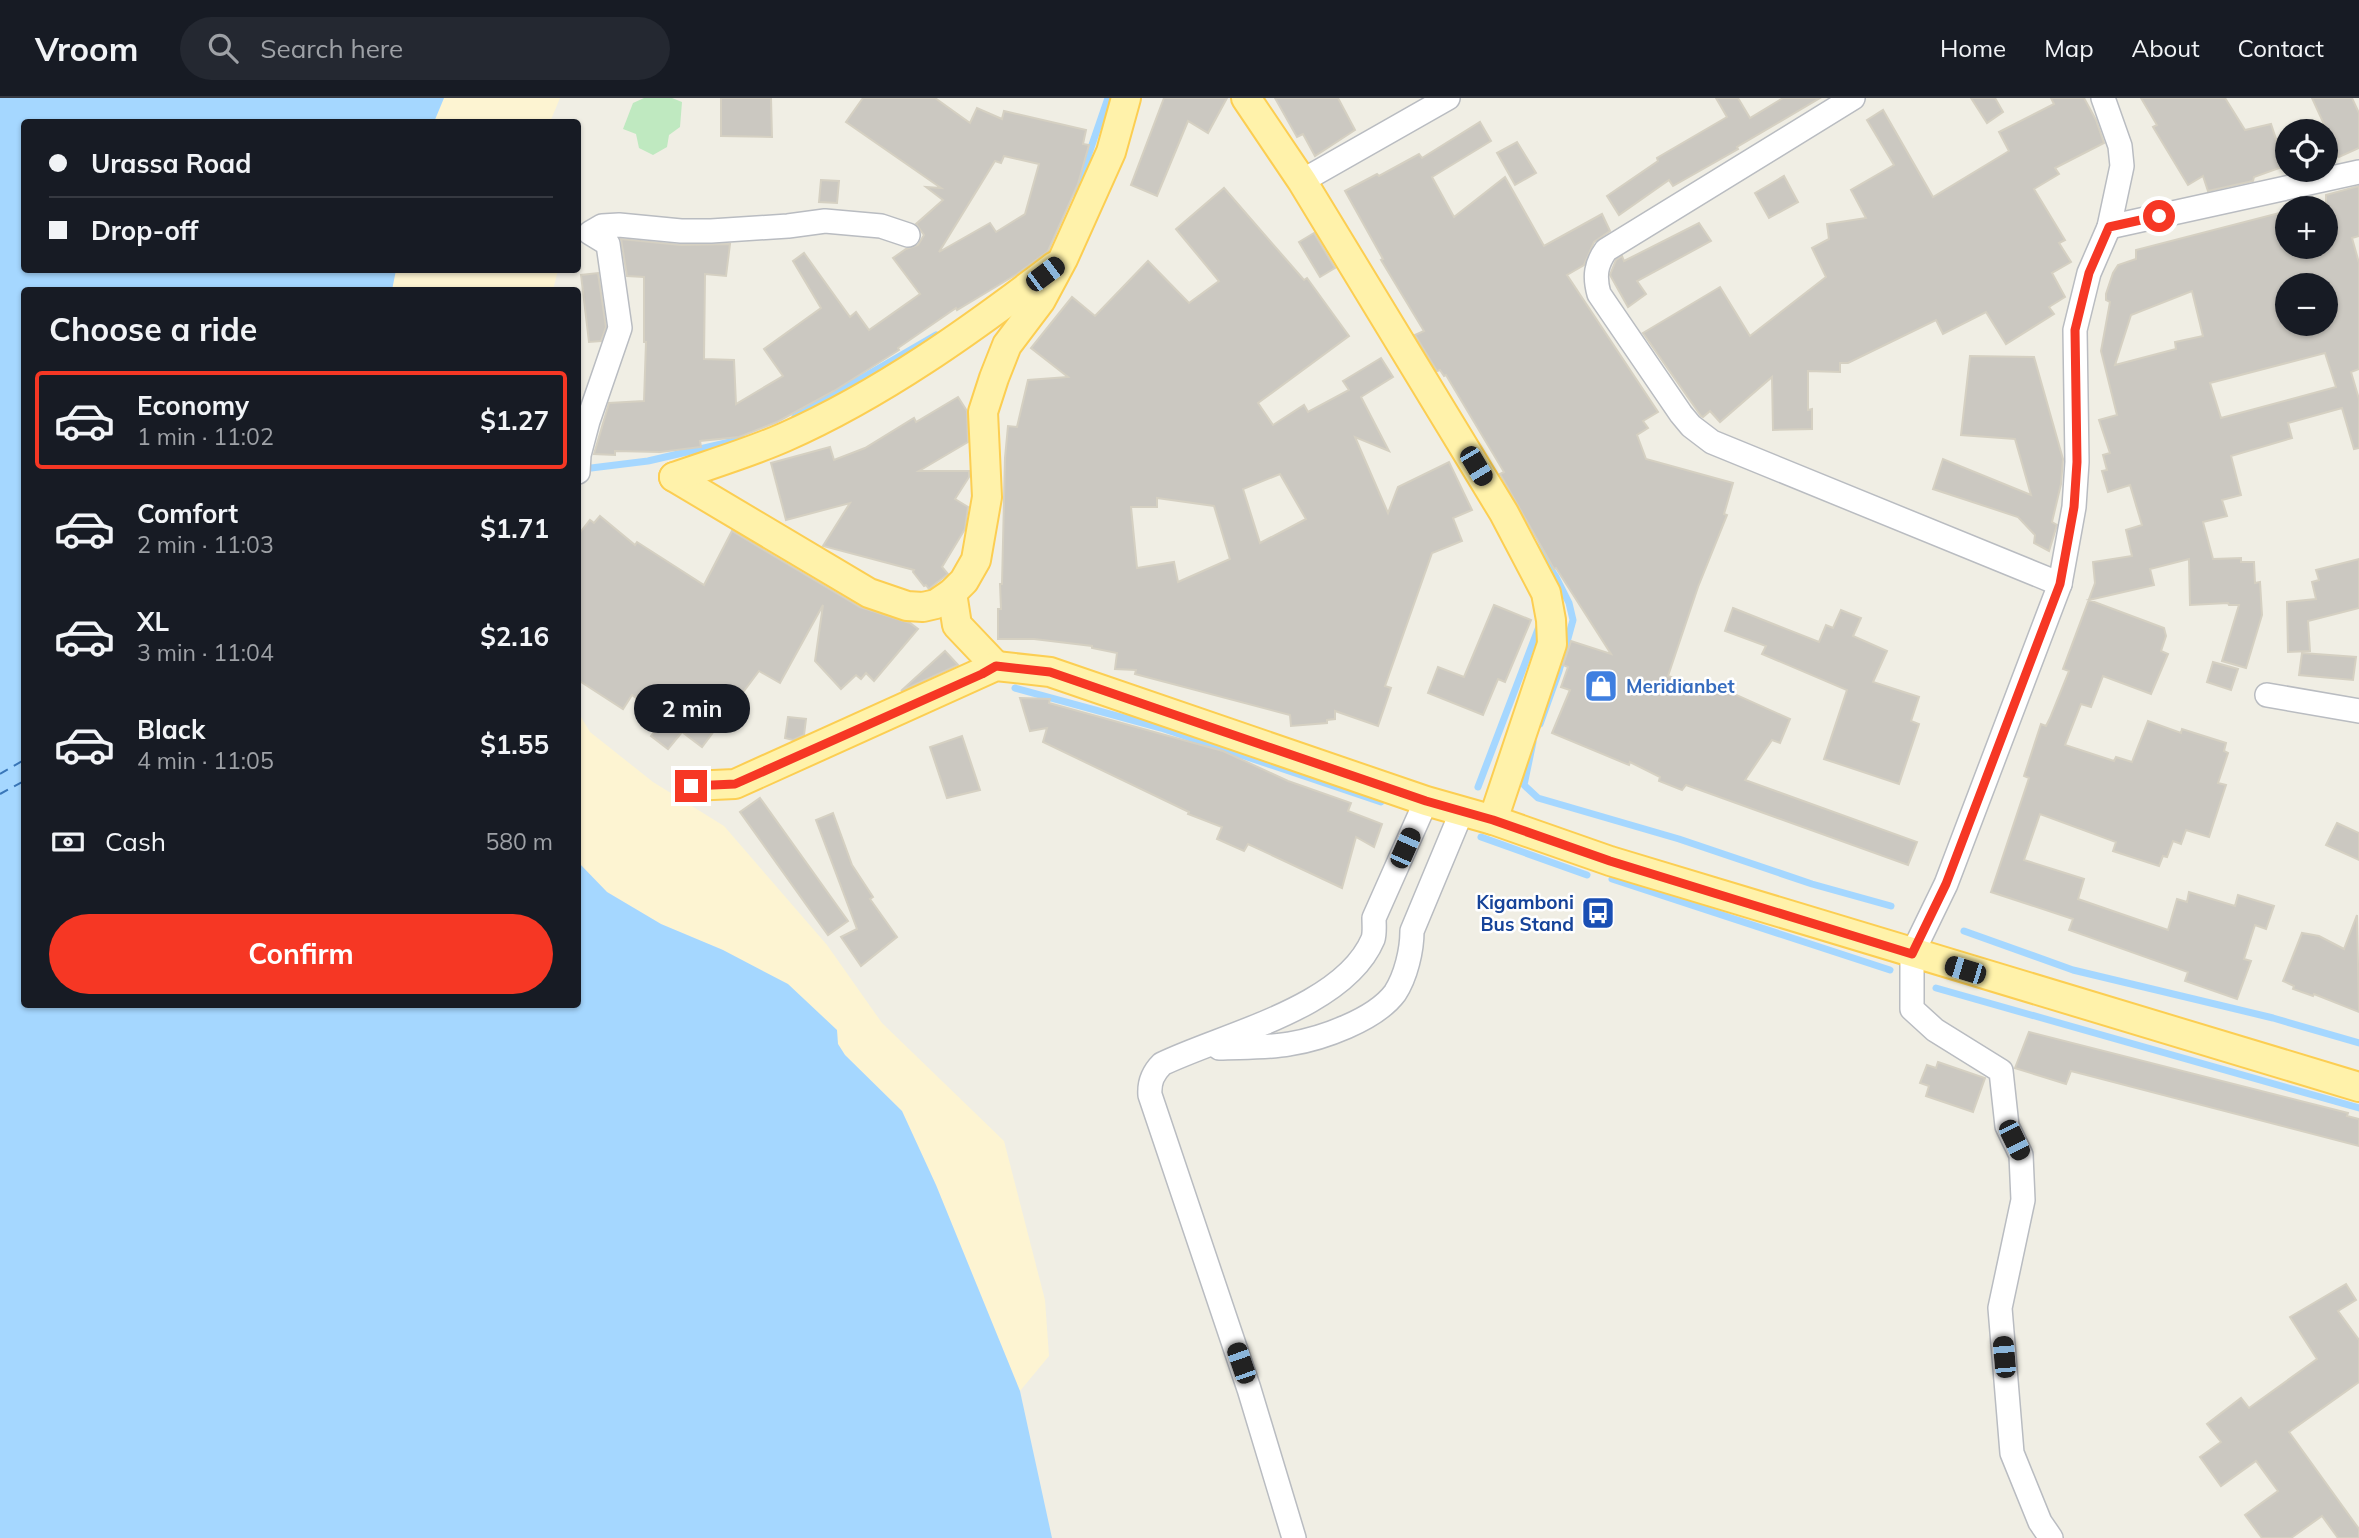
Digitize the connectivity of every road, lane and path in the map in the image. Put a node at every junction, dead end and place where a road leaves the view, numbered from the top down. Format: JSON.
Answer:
{"nodes":[{"id":1,"x":1126,"y":98,"type":"edge"},
{"id":2,"x":1246,"y":98,"type":"edge"},
{"id":3,"x":1448,"y":98,"type":"edge"},
{"id":4,"x":1853,"y":98,"type":"edge"},
{"id":5,"x":2103,"y":98,"type":"edge"},
{"id":6,"x":2359,"y":172,"type":"edge"},
{"id":7,"x":1302,"y":181,"type":"junction"},
{"id":8,"x":2109,"y":227,"type":"junction"},
{"id":9,"x":908,"y":235,"type":"dead end"},
{"id":10,"x":1063,"y":260,"type":"junction"},
{"id":11,"x":581,"y":447,"type":"edge"},
{"id":12,"x":2060,"y":584,"type":"junction"},
{"id":13,"x":952,"y":593,"type":"junction"},
{"id":14,"x":996,"y":666,"type":"junction"},
{"id":15,"x":2267,"y":695,"type":"dead end"},
{"id":16,"x":2359,"y":710,"type":"edge"},
{"id":17,"x":691,"y":786,"type":"dead end"},
{"id":18,"x":1426,"y":801,"type":"junction"},
{"id":19,"x":1462,"y":811,"type":"junction"},
{"id":20,"x":1493,"y":820,"type":"junction"},
{"id":21,"x":1912,"y":954,"type":"junction"},
{"id":22,"x":1201,"y":1049,"type":"junction"},
{"id":23,"x":2359,"y":1087,"type":"edge"},
{"id":24,"x":1294,"y":1538,"type":"edge"},
{"id":25,"x":2051,"y":1538,"type":"edge"}],
"edges":[{"from":1,"to":10,"type":"main road"},
{"from":2,"to":7,"type":"main road"},
{"from":3,"to":7,"type":"street"},
{"from":4,"to":12,"type":"street"},
{"from":5,"to":8,"type":"street"},
{"from":6,"to":8,"type":"street"},
{"from":7,"to":20,"type":"main road"},
{"from":8,"to":12,"type":"street"},
{"from":9,"to":11,"type":"street"},
{"from":10,"to":13,"type":"main road"},
{"from":10,"to":13,"type":"main road"},
{"from":12,"to":21,"type":"street"},
{"from":13,"to":14,"type":"main road"},
{"from":14,"to":17,"type":"main road"},
{"from":14,"to":18,"type":"main road"},
{"from":15,"to":16,"type":"street"},
{"from":18,"to":19,"type":"main road"},
{"from":18,"to":22,"type":"street"},
{"from":19,"to":20,"type":"main road"},
{"from":19,"to":22,"type":"street"},
{"from":20,"to":21,"type":"main road"},
{"from":21,"to":23,"type":"main road"},
{"from":21,"to":25,"type":"street"},
{"from":22,"to":24,"type":"street"}]}
